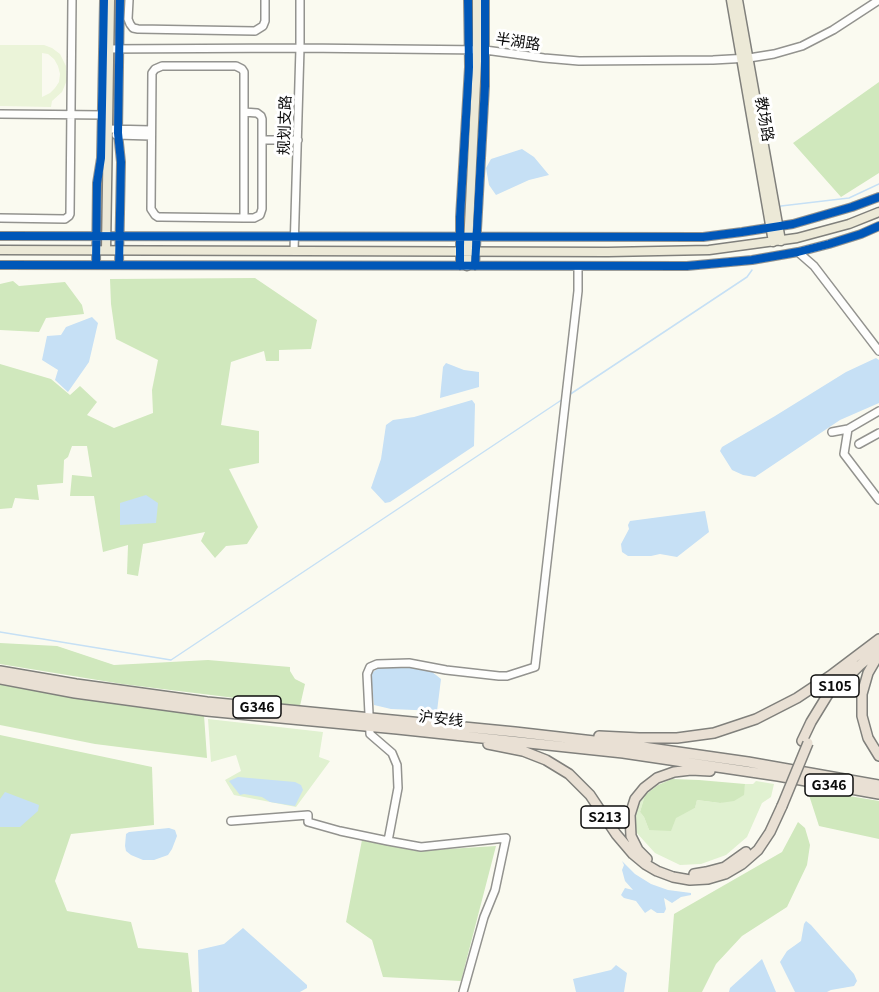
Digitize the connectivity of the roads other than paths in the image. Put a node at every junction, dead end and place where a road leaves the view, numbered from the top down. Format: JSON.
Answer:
{"nodes":[{"id":1,"x":72,"y":0,"type":"edge"},
{"id":2,"x":104,"y":0,"type":"edge"},
{"id":3,"x":110,"y":0,"type":"edge"},
{"id":4,"x":120,"y":0,"type":"edge"},
{"id":5,"x":129,"y":0,"type":"edge"},
{"id":6,"x":265,"y":0,"type":"edge"},
{"id":7,"x":300,"y":0,"type":"edge"},
{"id":8,"x":468,"y":0,"type":"edge"},
{"id":9,"x":477,"y":0,"type":"edge"},
{"id":10,"x":485,"y":0,"type":"edge"},
{"id":11,"x":730,"y":0,"type":"edge"},
{"id":12,"x":738,"y":0,"type":"edge"},
{"id":13,"x":879,"y":0,"type":"edge"},
{"id":14,"x":300,"y":48,"type":"junction"},
{"id":15,"x":106,"y":49,"type":"junction"},
{"id":16,"x":119,"y":50,"type":"junction"},
{"id":17,"x":477,"y":50,"type":"junction"},
{"id":18,"x":745,"y":58,"type":"junction"},
{"id":19,"x":244,"y":112,"type":"junction"},
{"id":20,"x":0,"y":114,"type":"edge"},
{"id":21,"x":71,"y":114,"type":"junction"},
{"id":22,"x":108,"y":115,"type":"junction"},
{"id":23,"x":108,"y":132,"type":"junction"},
{"id":24,"x":118,"y":132,"type":"junction"},
{"id":25,"x":152,"y":133,"type":"junction"},
{"id":26,"x":262,"y":140,"type":"junction"},
{"id":27,"x":298,"y":140,"type":"junction"},
{"id":28,"x":879,"y":197,"type":"edge"},
{"id":29,"x":879,"y":212,"type":"edge"},
{"id":30,"x":0,"y":218,"type":"edge"},
{"id":31,"x":244,"y":218,"type":"junction"},
{"id":32,"x":879,"y":226,"type":"edge"},
{"id":33,"x":775,"y":227,"type":"junction"},
{"id":34,"x":0,"y":236,"type":"edge"},
{"id":35,"x":96,"y":236,"type":"junction"},
{"id":36,"x":106,"y":236,"type":"junction"},
{"id":37,"x":120,"y":236,"type":"junction"},
{"id":38,"x":295,"y":237,"type":"junction"},
{"id":39,"x":468,"y":237,"type":"junction"},
{"id":40,"x":777,"y":241,"type":"junction"},
{"id":41,"x":0,"y":250,"type":"edge"},
{"id":42,"x":96,"y":250,"type":"junction"},
{"id":43,"x":106,"y":250,"type":"junction"},
{"id":44,"x":120,"y":250,"type":"junction"},
{"id":45,"x":294,"y":251,"type":"junction"},
{"id":46,"x":468,"y":251,"type":"junction"},
{"id":47,"x":798,"y":252,"type":"junction"},
{"id":48,"x":0,"y":265,"type":"edge"},
{"id":49,"x":96,"y":265,"type":"junction"},
{"id":50,"x":120,"y":265,"type":"junction"},
{"id":51,"x":468,"y":266,"type":"junction"},
{"id":52,"x":578,"y":266,"type":"junction"},
{"id":53,"x":879,"y":351,"type":"edge"},
{"id":54,"x":879,"y":411,"type":"edge"},
{"id":55,"x":848,"y":429,"type":"junction"},
{"id":56,"x":832,"y":432,"type":"dead end"},
{"id":57,"x":879,"y":433,"type":"edge"},
{"id":58,"x":859,"y":444,"type":"dead end"},
{"id":59,"x":879,"y":500,"type":"edge"},
{"id":60,"x":879,"y":640,"type":"edge"},
{"id":61,"x":879,"y":651,"type":"edge"},
{"id":62,"x":0,"y":670,"type":"edge"},
{"id":63,"x":0,"y":679,"type":"edge"},
{"id":64,"x":369,"y":722,"type":"junction"},
{"id":65,"x":396,"y":729,"type":"junction"},
{"id":66,"x":515,"y":732,"type":"junction"},
{"id":67,"x":805,"y":742,"type":"junction"},
{"id":68,"x":879,"y":756,"type":"edge"},
{"id":69,"x":778,"y":776,"type":"junction"},
{"id":70,"x":879,"y":785,"type":"edge"},
{"id":71,"x":879,"y":794,"type":"edge"},
{"id":72,"x":779,"y":804,"type":"junction"},
{"id":73,"x":231,"y":821,"type":"dead end"},
{"id":74,"x":388,"y":842,"type":"junction"},
{"id":75,"x":464,"y":992,"type":"edge"}],
"edges":[{"from":1,"to":21,"type":"street"},
{"from":2,"to":15,"type":"street"},
{"from":3,"to":15,"type":"main road"},
{"from":4,"to":16,"type":"street"},
{"from":5,"to":6,"type":"street"},
{"from":7,"to":14,"type":"street","name":"规划支路"},
{"from":8,"to":17,"type":"street"},
{"from":9,"to":17,"type":"main road"},
{"from":10,"to":17,"type":"street"},
{"from":11,"to":18,"type":"main road","name":"教场路"},
{"from":12,"to":18,"type":"main road","name":"教场路"},
{"from":13,"to":18,"type":"street","name":"半湖路"},
{"from":14,"to":16,"type":"street","name":"半湖路"},
{"from":14,"to":17,"type":"street","name":"半湖路"},
{"from":14,"to":27,"type":"street","name":"规划支路"},
{"from":15,"to":16,"type":"street","name":"半湖路"},
{"from":15,"to":22,"type":"main road"},
{"from":15,"to":35,"type":"street"},
{"from":16,"to":24,"type":"street"},
{"from":17,"to":18,"type":"street","name":"半湖路"},
{"from":17,"to":39,"type":"main road"},
{"from":18,"to":33,"type":"main road","name":"教场路"},
{"from":19,"to":25,"type":"street"},
{"from":19,"to":26,"type":"street"},
{"from":19,"to":31,"type":"street"},
{"from":20,"to":21,"type":"street"},
{"from":21,"to":22,"type":"street"},
{"from":21,"to":30,"type":"street"},
{"from":22,"to":23,"type":"main road"},
{"from":23,"to":24,"type":"street"},
{"from":23,"to":36,"type":"main road"},
{"from":24,"to":25,"type":"street"},
{"from":24,"to":37,"type":"street"},
{"from":25,"to":31,"type":"street"},
{"from":26,"to":27,"type":"street"},
{"from":26,"to":31,"type":"street"},
{"from":27,"to":38,"type":"street","name":"规划支路"},
{"from":28,"to":33,"type":"street"},
{"from":29,"to":40,"type":"main road"},
{"from":32,"to":47,"type":"street"},
{"from":33,"to":39,"type":"street"},
{"from":33,"to":40,"type":"main road","name":"教场路"},
{"from":34,"to":35,"type":"street"},
{"from":35,"to":36,"type":"street"},
{"from":35,"to":42,"type":"street"},
{"from":36,"to":37,"type":"street"},
{"from":36,"to":43,"type":"main road"},
{"from":37,"to":38,"type":"street"},
{"from":37,"to":44,"type":"street"},
{"from":38,"to":39,"type":"street"},
{"from":38,"to":45,"type":"street","name":"规划支路"},
{"from":39,"to":46,"type":"main road"},
{"from":40,"to":46,"type":"main road"},
{"from":41,"to":42,"type":"main road"},
{"from":42,"to":43,"type":"main road"},
{"from":42,"to":49,"type":"street"},
{"from":43,"to":44,"type":"main road"},
{"from":44,"to":45,"type":"main road"},
{"from":44,"to":50,"type":"street"},
{"from":45,"to":46,"type":"main road"},
{"from":46,"to":51,"type":"main road"},
{"from":47,"to":52,"type":"street"},
{"from":47,"to":53,"type":"street"},
{"from":48,"to":49,"type":"street"},
{"from":49,"to":50,"type":"street"},
{"from":50,"to":51,"type":"street"},
{"from":51,"to":52,"type":"street"},
{"from":52,"to":64,"type":"street"},
{"from":54,"to":55,"type":"street"},
{"from":55,"to":56,"type":"street"},
{"from":55,"to":59,"type":"street"},
{"from":57,"to":58,"type":"street"},
{"from":60,"to":66,"type":"highway"},
{"from":60,"to":67,"type":"highway","number":"S105"},
{"from":61,"to":67,"type":"highway"},
{"from":61,"to":68,"type":"highway","number":"S105"},
{"from":62,"to":64,"type":"highway","name":"沪安线","number":"G346"},
{"from":63,"to":64,"type":"highway","name":"沪安线","number":"G346"},
{"from":64,"to":65,"type":"highway","name":"沪安线","number":"G346"},
{"from":64,"to":66,"type":"highway","name":"沪安线","number":"G346"},
{"from":64,"to":74,"type":"street"},
{"from":65,"to":69,"type":"highway","name":"沪安线","number":"G346"},
{"from":65,"to":72,"type":"highway","number":"S213"},
{"from":66,"to":70,"type":"highway","name":"沪安线","number":"G346"},
{"from":67,"to":72,"type":"highway","number":"S213","bridge":true},
{"from":69,"to":71,"type":"highway","name":"沪安线","number":"G346"},
{"from":69,"to":72,"type":"highway"},
{"from":73,"to":74,"type":"street"},
{"from":74,"to":75,"type":"street"}]}
